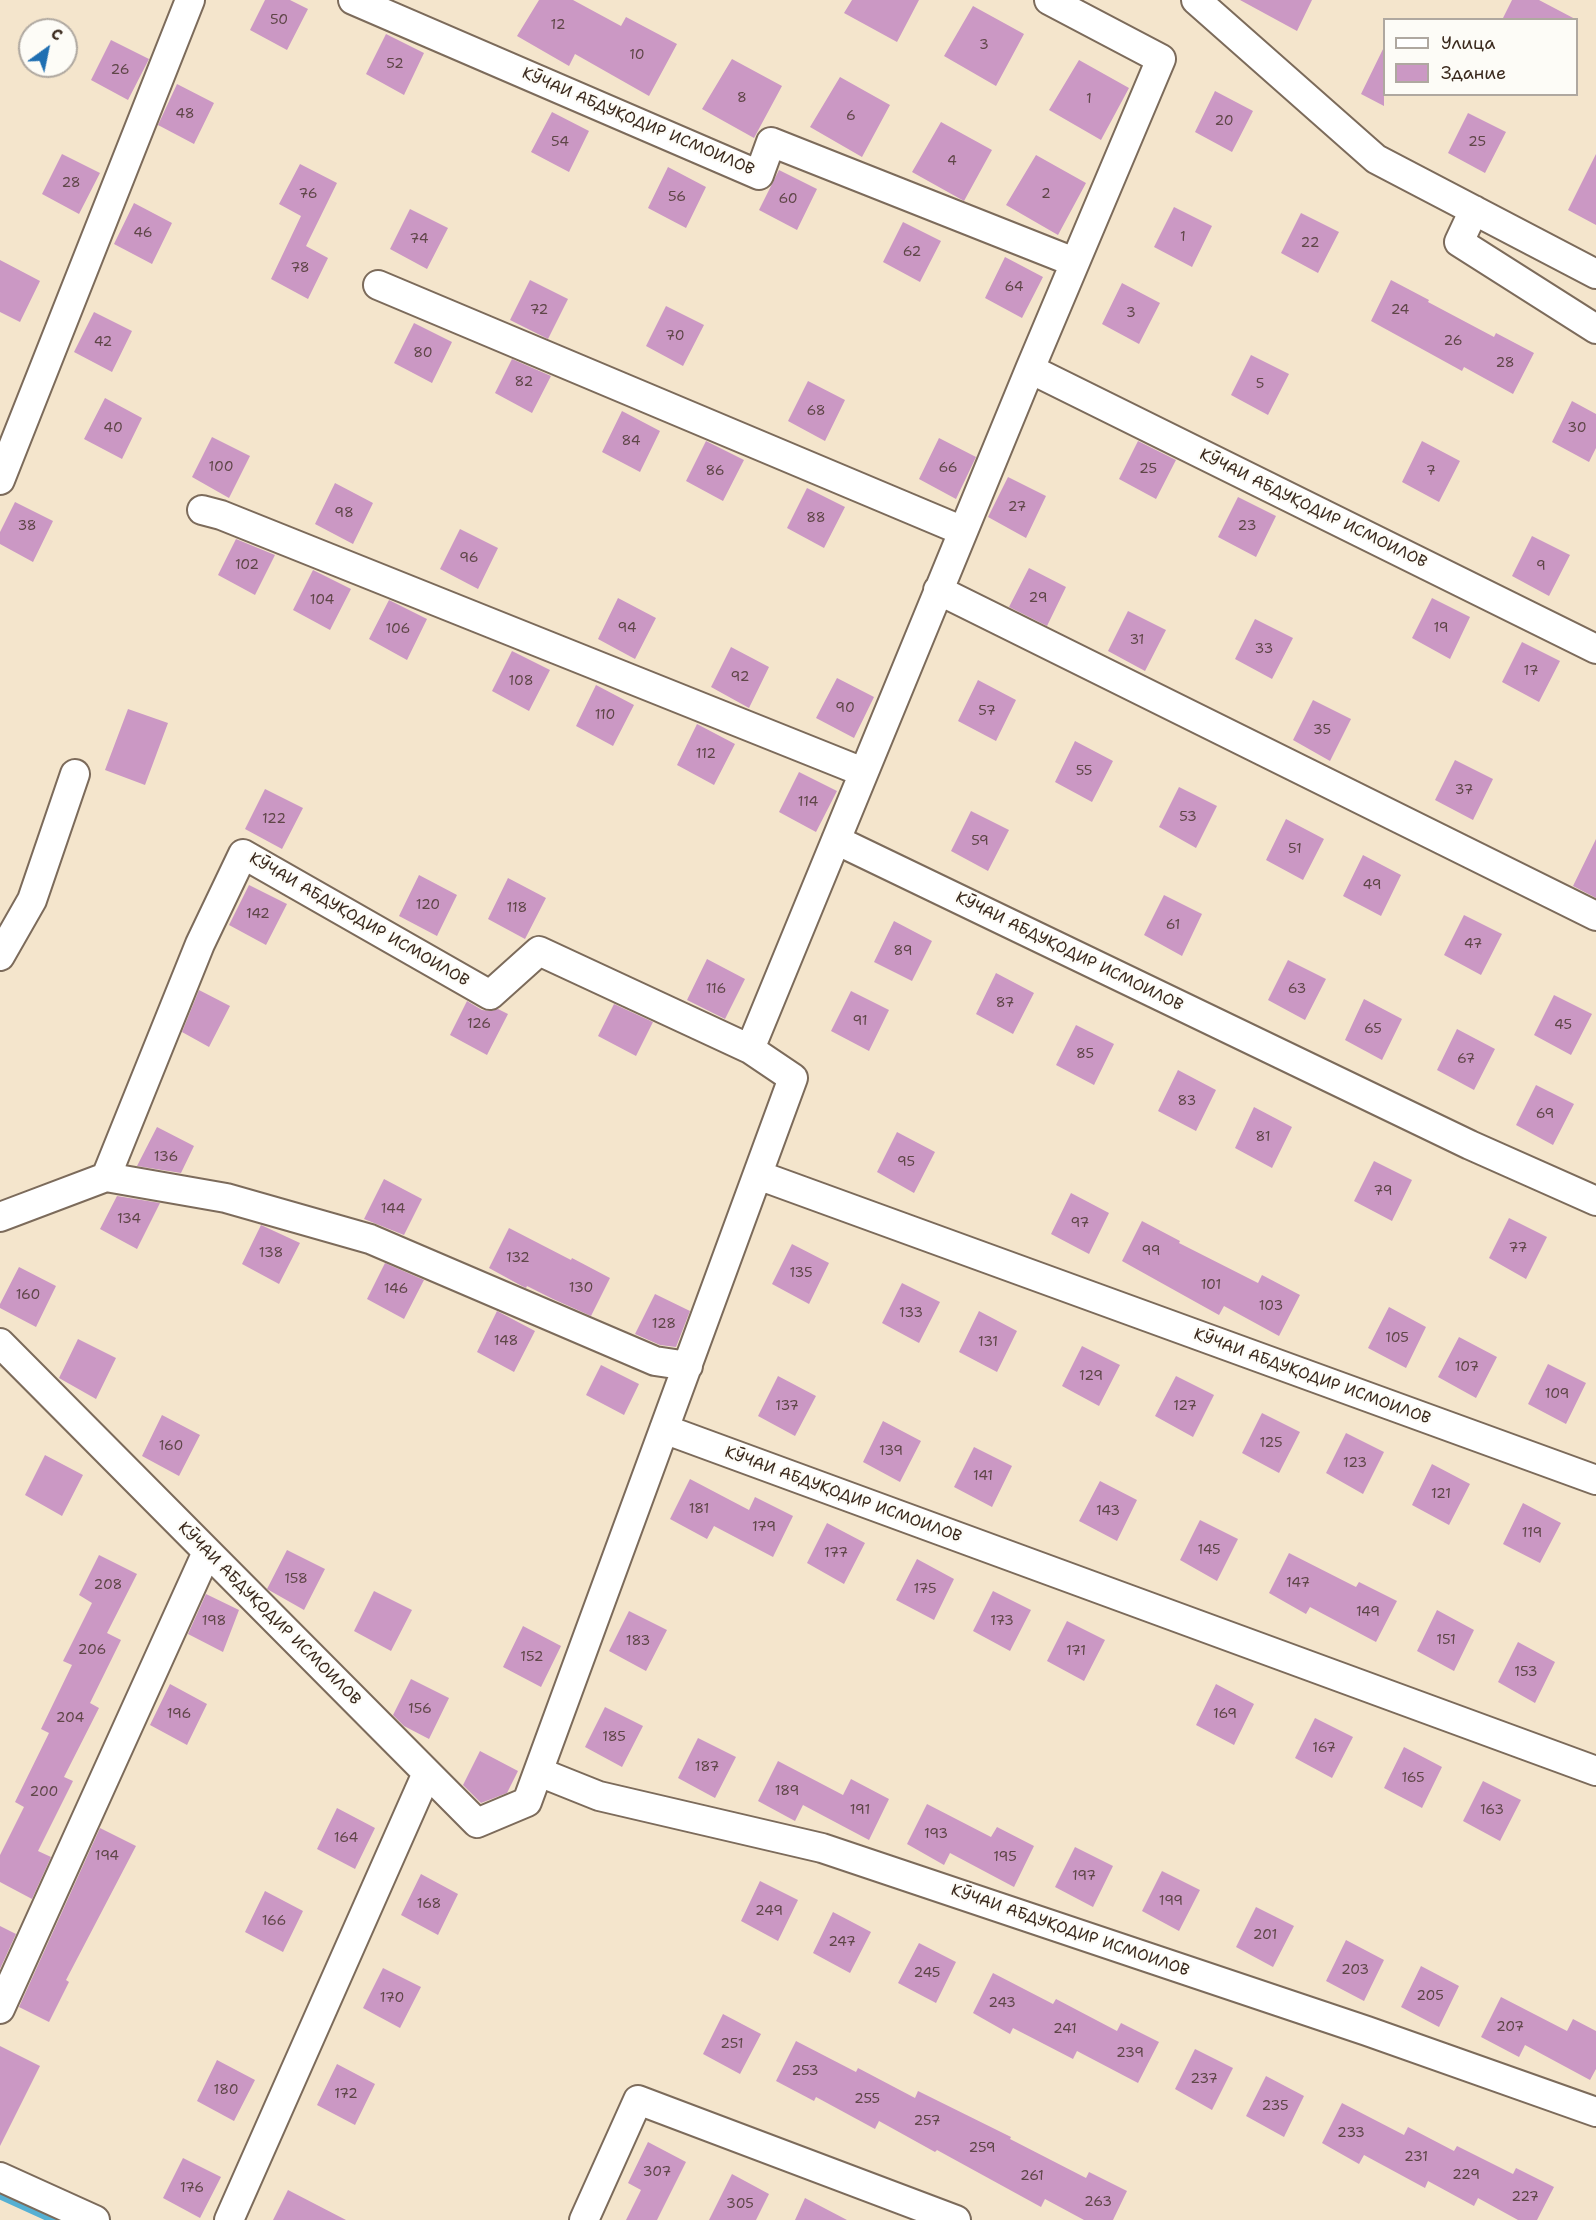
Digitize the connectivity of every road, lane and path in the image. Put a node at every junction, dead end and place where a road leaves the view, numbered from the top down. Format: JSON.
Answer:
{"nodes":[{"id":1,"x":190,"y":0,"type":"edge"},
{"id":2,"x":353,"y":0,"type":"edge"},
{"id":3,"x":1196,"y":0,"type":"edge"},
{"id":4,"x":1063,"y":3,"type":"edge"},
{"id":5,"x":1474,"y":210,"type":"junction"},
{"id":6,"x":1074,"y":262,"type":"junction"},
{"id":7,"x":1596,"y":274,"type":"edge"},
{"id":8,"x":378,"y":285,"type":"dead end"},
{"id":9,"x":1596,"y":329,"type":"edge"},
{"id":10,"x":1030,"y":369,"type":"junction"},
{"id":11,"x":0,"y":480,"type":"edge"},
{"id":12,"x":202,"y":510,"type":"dead end"},
{"id":13,"x":963,"y":531,"type":"junction"},
{"id":14,"x":938,"y":590,"type":"junction"},
{"id":15,"x":1596,"y":649,"type":"edge"},
{"id":16,"x":863,"y":772,"type":"junction"},
{"id":17,"x":75,"y":774,"type":"dead end"},
{"id":18,"x":836,"y":840,"type":"junction"},
{"id":19,"x":1596,"y":916,"type":"edge"},
{"id":20,"x":0,"y":956,"type":"edge"},
{"id":21,"x":750,"y":1049,"type":"junction"},
{"id":22,"x":758,"y":1174,"type":"junction"},
{"id":23,"x":106,"y":1178,"type":"junction"},
{"id":24,"x":1596,"y":1201,"type":"edge"},
{"id":25,"x":0,"y":1217,"type":"edge"},
{"id":26,"x":0,"y":1345,"type":"edge"},
{"id":27,"x":688,"y":1366,"type":"junction"},
{"id":28,"x":664,"y":1429,"type":"junction"},
{"id":29,"x":1596,"y":1480,"type":"edge"},
{"id":30,"x":207,"y":1552,"type":"junction"},
{"id":31,"x":1596,"y":1771,"type":"edge"},
{"id":32,"x":538,"y":1772,"type":"junction"},
{"id":33,"x":427,"y":1773,"type":"junction"},
{"id":34,"x":0,"y":2009,"type":"edge"},
{"id":35,"x":1596,"y":2112,"type":"edge"},
{"id":36,"x":0,"y":2177,"type":"edge"},
{"id":37,"x":95,"y":2220,"type":"edge"},
{"id":38,"x":229,"y":2220,"type":"edge"},
{"id":39,"x":584,"y":2220,"type":"edge"},
{"id":40,"x":956,"y":2220,"type":"edge"}],
"edges":[{"from":1,"to":11,"type":"street"},
{"from":2,"to":6,"type":"street","name":"КӮЧАИ АБДУҚОДИР ИСМОИЛОВ"},
{"from":3,"to":5,"type":"street"},
{"from":4,"to":6,"type":"street"},
{"from":5,"to":7,"type":"street"},
{"from":5,"to":9,"type":"street"},
{"from":6,"to":10,"type":"street"},
{"from":8,"to":13,"type":"street"},
{"from":10,"to":13,"type":"street"},
{"from":10,"to":15,"type":"street","name":"КӮЧАИ АБДУҚОДИР ИСМОИЛОВ"},
{"from":12,"to":16,"type":"street"},
{"from":13,"to":14,"type":"street"},
{"from":14,"to":16,"type":"street"},
{"from":14,"to":19,"type":"street"},
{"from":16,"to":18,"type":"street"},
{"from":17,"to":20,"type":"street"},
{"from":18,"to":21,"type":"street"},
{"from":18,"to":24,"type":"street","name":"КӮЧАИ АБДУҚОДИР ИСМОИЛОВ"},
{"from":21,"to":22,"type":"street","name":"КӮЧАИ АБДУҚОДИР ИСМОИЛОВ"},
{"from":21,"to":23,"type":"street","name":"КӮЧАИ АБДУҚОДИР ИСМОИЛОВ"},
{"from":22,"to":27,"type":"street","name":"КӮЧАИ АБДУҚОДИР ИСМОИЛОВ"},
{"from":22,"to":29,"type":"street","name":"КӮЧАИ АБДУҚОДИР ИСМОИЛОВ"},
{"from":23,"to":25,"type":"street"},
{"from":23,"to":27,"type":"street"},
{"from":26,"to":30,"type":"street","name":"КӮЧАИ АБДУҚОДИР ИСМОИЛОВ"},
{"from":27,"to":28,"type":"street","name":"КӮЧАИ АБДУҚОДИР ИСМОИЛОВ"},
{"from":28,"to":31,"type":"street","name":"КӮЧАИ АБДУҚОДИР ИСМОИЛОВ"},
{"from":28,"to":32,"type":"street","name":"КӮЧАИ АБДУҚОДИР ИСМОИЛОВ"},
{"from":30,"to":33,"type":"street","name":"КӮЧАИ АБДУҚОДИР ИСМОИЛОВ"},
{"from":30,"to":34,"type":"street"},
{"from":32,"to":33,"type":"street","name":"КӮЧАИ АБДУҚОДИР ИСМОИЛОВ"},
{"from":32,"to":35,"type":"street","name":"КӮЧАИ АБДУҚОДИР ИСМОИЛОВ"},
{"from":33,"to":38,"type":"street"},
{"from":36,"to":37,"type":"street"},
{"from":39,"to":40,"type":"street"}]}
